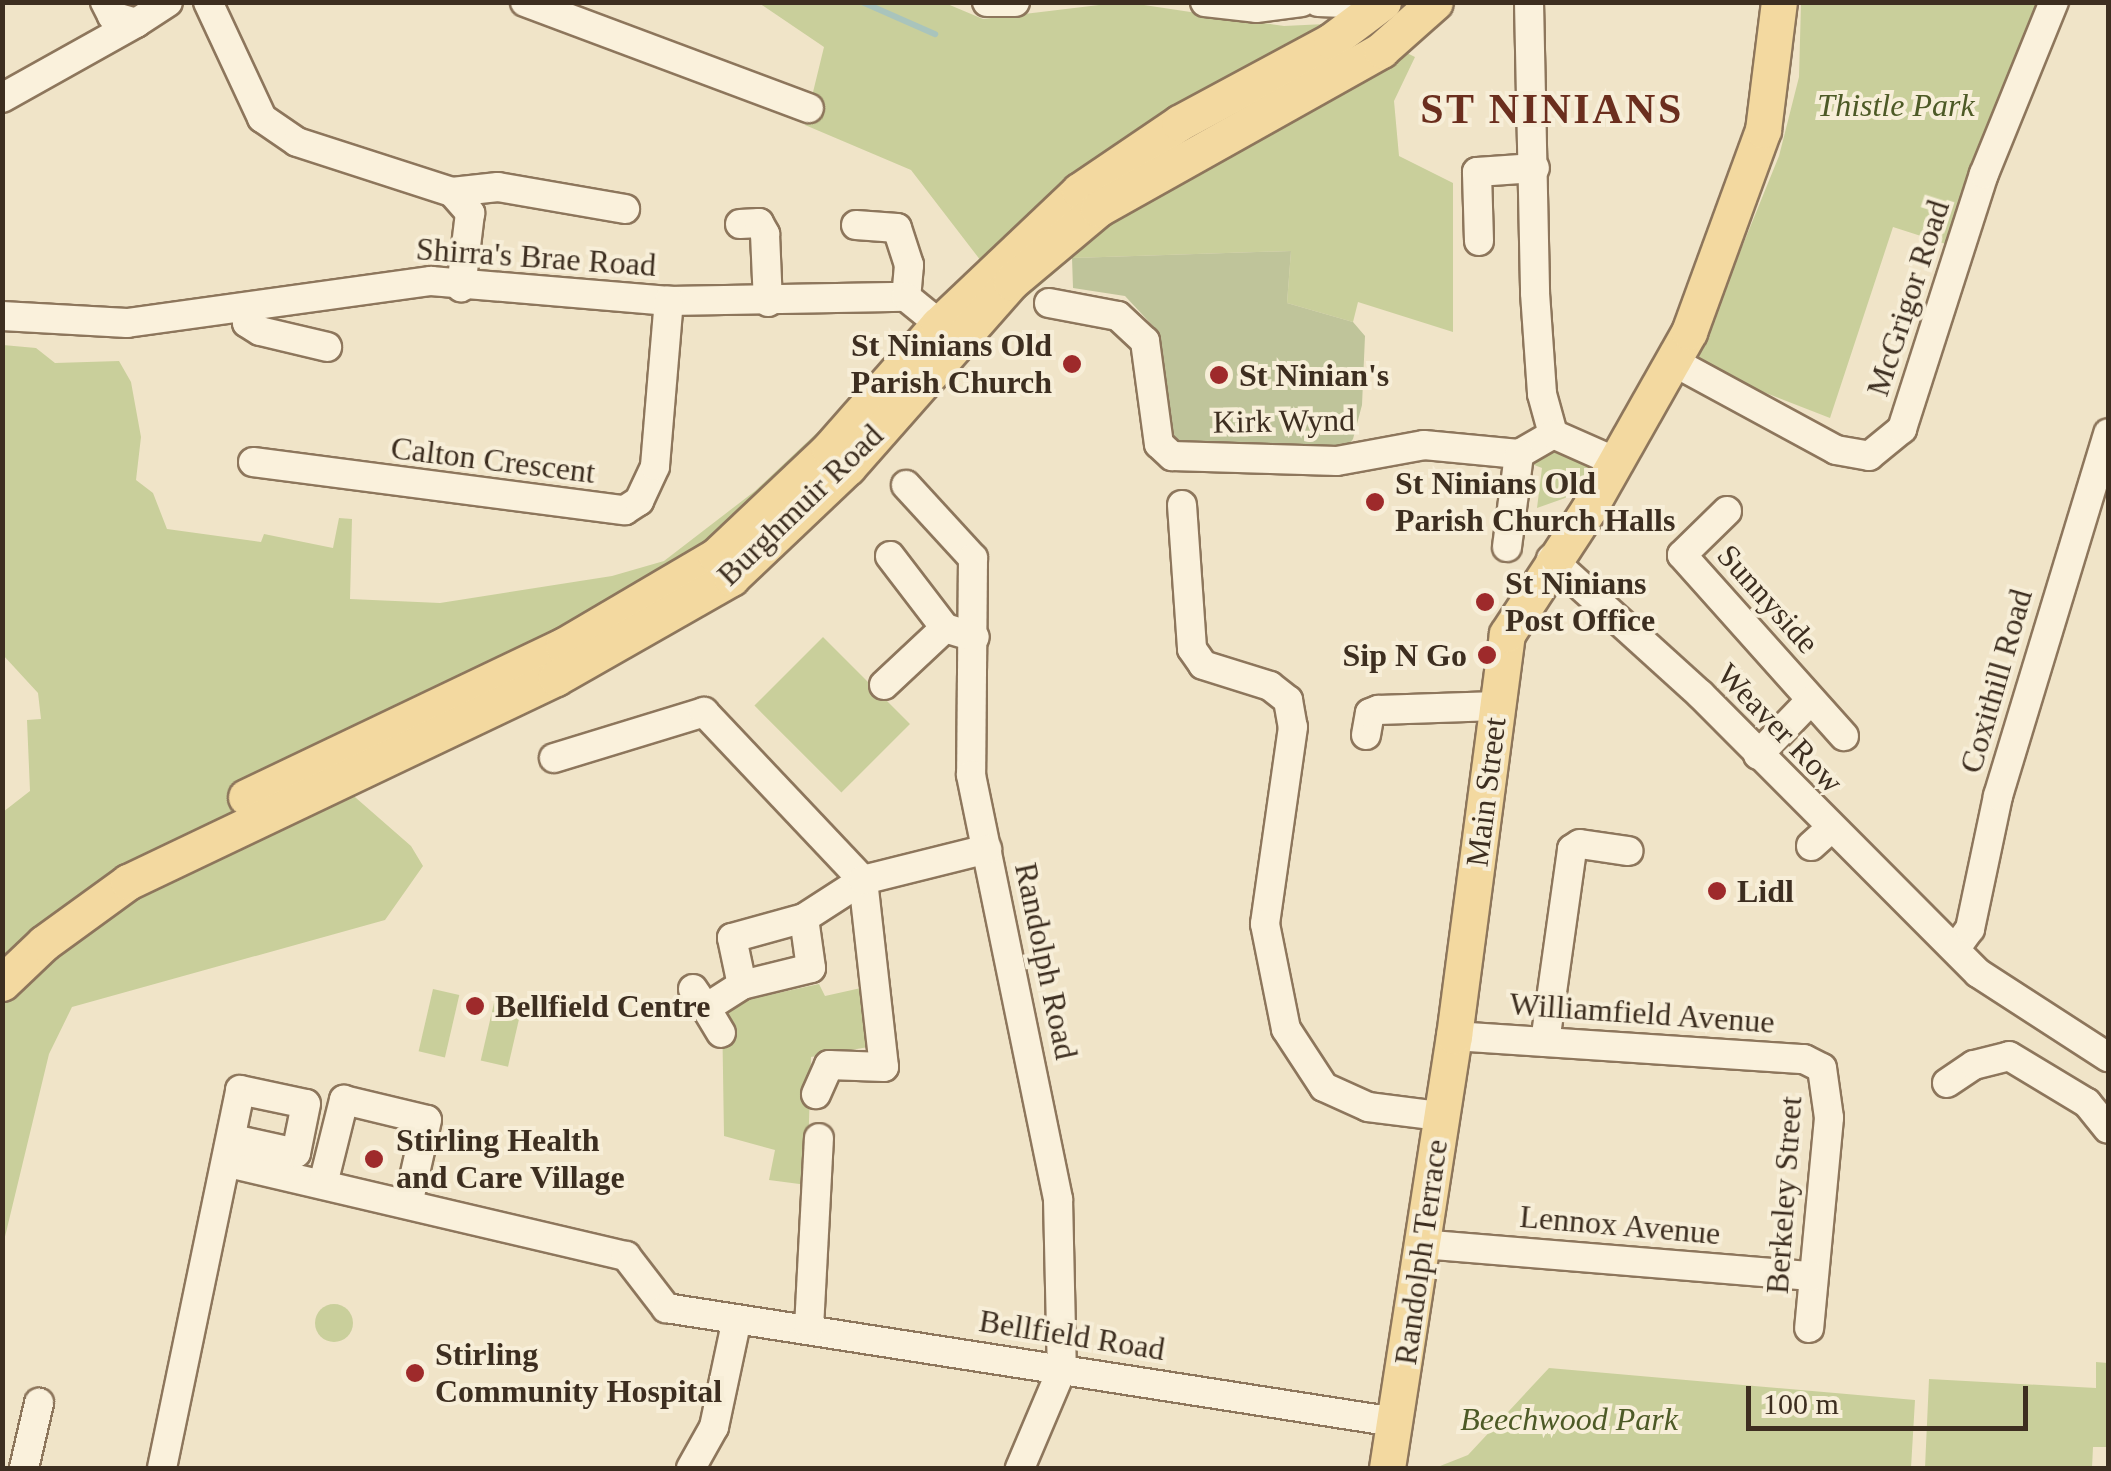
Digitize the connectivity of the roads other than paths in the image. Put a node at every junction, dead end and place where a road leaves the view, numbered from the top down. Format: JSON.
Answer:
{"nodes":[{"id":1,"x":104,"y":2,"type":"edge"},
{"id":2,"x":168,"y":2,"type":"edge"},
{"id":3,"x":208,"y":2,"type":"edge"},
{"id":4,"x":525,"y":2,"type":"edge"},
{"id":5,"x":987,"y":2,"type":"edge"},
{"id":6,"x":1015,"y":2,"type":"edge"},
{"id":7,"x":1205,"y":2,"type":"edge"},
{"id":8,"x":1302,"y":2,"type":"edge"},
{"id":9,"x":1318,"y":2,"type":"edge"},
{"id":10,"x":1382,"y":2,"type":"edge"},
{"id":11,"x":1435,"y":2,"type":"edge"},
{"id":12,"x":1529,"y":2,"type":"edge"},
{"id":13,"x":1779,"y":2,"type":"edge"},
{"id":14,"x":2054,"y":2,"type":"edge"},
{"id":15,"x":1345,"y":3,"type":"edge"},
{"id":16,"x":136,"y":23,"type":"junction"},
{"id":17,"x":2,"y":98,"type":"edge"},
{"id":18,"x":809,"y":108,"type":"dead end"},
{"id":19,"x":1535,"y":168,"type":"junction"},
{"id":20,"x":452,"y":192,"type":"junction"},
{"id":21,"x":625,"y":209,"type":"dead end"},
{"id":22,"x":740,"y":224,"type":"dead end"},
{"id":23,"x":856,"y":224,"type":"dead end"},
{"id":24,"x":1479,"y":241,"type":"dead end"},
{"id":25,"x":461,"y":287,"type":"junction"},
{"id":26,"x":906,"y":297,"type":"junction"},
{"id":27,"x":670,"y":301,"type":"junction"},
{"id":28,"x":768,"y":302,"type":"junction"},
{"id":29,"x":1049,"y":303,"type":"dead end"},
{"id":30,"x":245,"y":308,"type":"junction"},
{"id":31,"x":2,"y":316,"type":"edge"},
{"id":32,"x":948,"y":332,"type":"junction"},
{"id":33,"x":328,"y":346,"type":"dead end"},
{"id":34,"x":1674,"y":362,"type":"junction"},
{"id":35,"x":1553,"y":434,"type":"junction"},
{"id":36,"x":2108,"y":434,"type":"edge"},
{"id":37,"x":1519,"y":454,"type":"junction"},
{"id":38,"x":253,"y":462,"type":"dead end"},
{"id":39,"x":1614,"y":462,"type":"junction"},
{"id":40,"x":906,"y":485,"type":"dead end"},
{"id":41,"x":1182,"y":505,"type":"dead end"},
{"id":42,"x":1727,"y":511,"type":"dead end"},
{"id":43,"x":1507,"y":547,"type":"dead end"},
{"id":44,"x":890,"y":556,"type":"dead end"},
{"id":45,"x":1551,"y":559,"type":"junction"},
{"id":46,"x":945,"y":628,"type":"junction"},
{"id":47,"x":975,"y":637,"type":"junction"},
{"id":48,"x":884,"y":685,"type":"dead end"},
{"id":49,"x":1812,"y":700,"type":"junction"},
{"id":50,"x":1498,"y":706,"type":"junction"},
{"id":51,"x":1366,"y":735,"type":"dead end"},
{"id":52,"x":1844,"y":736,"type":"dead end"},
{"id":53,"x":1758,"y":755,"type":"junction"},
{"id":54,"x":554,"y":758,"type":"dead end"},
{"id":55,"x":987,"y":850,"type":"junction"},
{"id":56,"x":1628,"y":852,"type":"dead end"},
{"id":57,"x":863,"y":880,"type":"junction"},
{"id":58,"x":804,"y":918,"type":"junction"},
{"id":59,"x":1956,"y":948,"type":"junction"},
{"id":60,"x":2,"y":953,"type":"edge"},
{"id":61,"x":2,"y":983,"type":"edge"},
{"id":62,"x":742,"y":985,"type":"junction"},
{"id":63,"x":721,"y":1034,"type":"dead end"},
{"id":64,"x":1454,"y":1036,"type":"junction"},
{"id":65,"x":1545,"y":1042,"type":"junction"},
{"id":66,"x":2108,"y":1057,"type":"edge"},
{"id":67,"x":1822,"y":1068,"type":"joint"},
{"id":68,"x":1947,"y":1083,"type":"dead end"},
{"id":69,"x":816,"y":1094,"type":"dead end"},
{"id":70,"x":1440,"y":1116,"type":"junction"},
{"id":71,"x":2108,"y":1128,"type":"edge"},
{"id":72,"x":819,"y":1138,"type":"dead end"},
{"id":73,"x":323,"y":1184,"type":"junction"},
{"id":74,"x":408,"y":1204,"type":"junction"},
{"id":75,"x":1421,"y":1244,"type":"junction"},
{"id":76,"x":1813,"y":1276,"type":"junction"},
{"id":77,"x":737,"y":1319,"type":"junction"},
{"id":78,"x":809,"y":1328,"type":"junction"},
{"id":79,"x":1809,"y":1328,"type":"dead end"},
{"id":80,"x":1062,"y":1369,"type":"junction"},
{"id":81,"x":39,"y":1403,"type":"dead end"},
{"id":82,"x":1395,"y":1422,"type":"junction"},
{"id":83,"x":24,"y":1468,"type":"edge"},
{"id":84,"x":162,"y":1468,"type":"edge"},
{"id":85,"x":692,"y":1468,"type":"edge"},
{"id":86,"x":1020,"y":1468,"type":"edge"},
{"id":87,"x":1387,"y":1468,"type":"edge"}],
"edges":[{"from":1,"to":16,"type":"street"},
{"from":2,"to":16,"type":"street"},
{"from":3,"to":20,"type":"street"},
{"from":4,"to":18,"type":"street"},
{"from":5,"to":6,"type":"street"},
{"from":7,"to":8,"type":"street"},
{"from":9,"to":15,"type":"street"},
{"from":10,"to":32,"type":"main road","name":"Burghmuir Road"},
{"from":11,"to":32,"type":"main road","name":"Burghmuir Road"},
{"from":12,"to":19,"type":"street"},
{"from":13,"to":34,"type":"main road","name":"Main Street"},
{"from":14,"to":34,"type":"street","name":"McGrigor Road"},
{"from":16,"to":17,"type":"street"},
{"from":19,"to":24,"type":"street"},
{"from":19,"to":35,"type":"street"},
{"from":20,"to":21,"type":"street"},
{"from":20,"to":25,"type":"street"},
{"from":22,"to":28,"type":"street"},
{"from":23,"to":26,"type":"street"},
{"from":25,"to":27,"type":"street","name":"Shirra's Brae Road"},
{"from":25,"to":30,"type":"street","name":"Shirra's Brae Road"},
{"from":26,"to":28,"type":"street","name":"Shirra's Brae Road"},
{"from":26,"to":32,"type":"street"},
{"from":27,"to":28,"type":"street","name":"Shirra's Brae Road"},
{"from":27,"to":38,"type":"street","name":"Calton Crescent"},
{"from":29,"to":37,"type":"street","name":"Kirk Wynd"},
{"from":30,"to":31,"type":"street","name":"Shirra's Brae Road"},
{"from":30,"to":33,"type":"street"},
{"from":32,"to":60,"type":"main road","name":"Burghmuir Road"},
{"from":32,"to":61,"type":"main road","name":"Burghmuir Road"},
{"from":34,"to":39,"type":"main road","name":"Main Street"},
{"from":35,"to":37,"type":"street"},
{"from":35,"to":39,"type":"street"},
{"from":36,"to":59,"type":"street","name":"Coxithill Road"},
{"from":37,"to":43,"type":"street"},
{"from":39,"to":45,"type":"main road","name":"Main Street"},
{"from":40,"to":47,"type":"street","name":"Randolph Road"},
{"from":41,"to":70,"type":"street"},
{"from":42,"to":49,"type":"street","name":"Sunnyside"},
{"from":44,"to":46,"type":"street"},
{"from":45,"to":50,"type":"main road","name":"Main Street"},
{"from":45,"to":53,"type":"street","name":"Weaver Row"},
{"from":46,"to":47,"type":"street"},
{"from":46,"to":48,"type":"street"},
{"from":47,"to":55,"type":"street","name":"Randolph Road"},
{"from":49,"to":52,"type":"street","name":"Sunnyside"},
{"from":49,"to":53,"type":"street"},
{"from":50,"to":51,"type":"street"},
{"from":50,"to":64,"type":"main road","name":"Main Street"},
{"from":53,"to":59,"type":"street","name":"Weaver Row"},
{"from":54,"to":57,"type":"street"},
{"from":55,"to":57,"type":"street"},
{"from":55,"to":80,"type":"street","name":"Randolph Road"},
{"from":56,"to":65,"type":"street"},
{"from":57,"to":58,"type":"street"},
{"from":57,"to":69,"type":"street"},
{"from":58,"to":62,"type":"street"},
{"from":58,"to":62,"type":"street"},
{"from":59,"to":66,"type":"street","name":"Weaver Row"},
{"from":62,"to":63,"type":"street"},
{"from":64,"to":65,"type":"street","name":"Williamfield Avenue"},
{"from":64,"to":70,"type":"main road","name":"Randolph Terrace"},
{"from":65,"to":67,"type":"street","name":"Williamfield Avenue"},
{"from":67,"to":76,"type":"street","name":"Berkeley Street"},
{"from":68,"to":71,"type":"street"},
{"from":70,"to":75,"type":"main road","name":"Randolph Terrace"},
{"from":72,"to":78,"type":"street"},
{"from":73,"to":74,"type":"street","name":"Bellfield Road"},
{"from":73,"to":74,"type":"street"},
{"from":73,"to":84,"type":"street","name":"Bellfield Road"},
{"from":74,"to":77,"type":"street","name":"Bellfield Road"},
{"from":75,"to":76,"type":"street","name":"Lennox Avenue"},
{"from":75,"to":82,"type":"main road","name":"Randolph Terrace"},
{"from":76,"to":79,"type":"street","name":"Berkeley Street"},
{"from":77,"to":78,"type":"street","name":"Bellfield Road"},
{"from":77,"to":85,"type":"street"},
{"from":78,"to":80,"type":"street","name":"Bellfield Road"},
{"from":80,"to":82,"type":"street","name":"Bellfield Road"},
{"from":80,"to":86,"type":"street","name":"Randolph Road"},
{"from":81,"to":83,"type":"street"},
{"from":82,"to":87,"type":"main road","name":"Randolph Terrace"}]}
